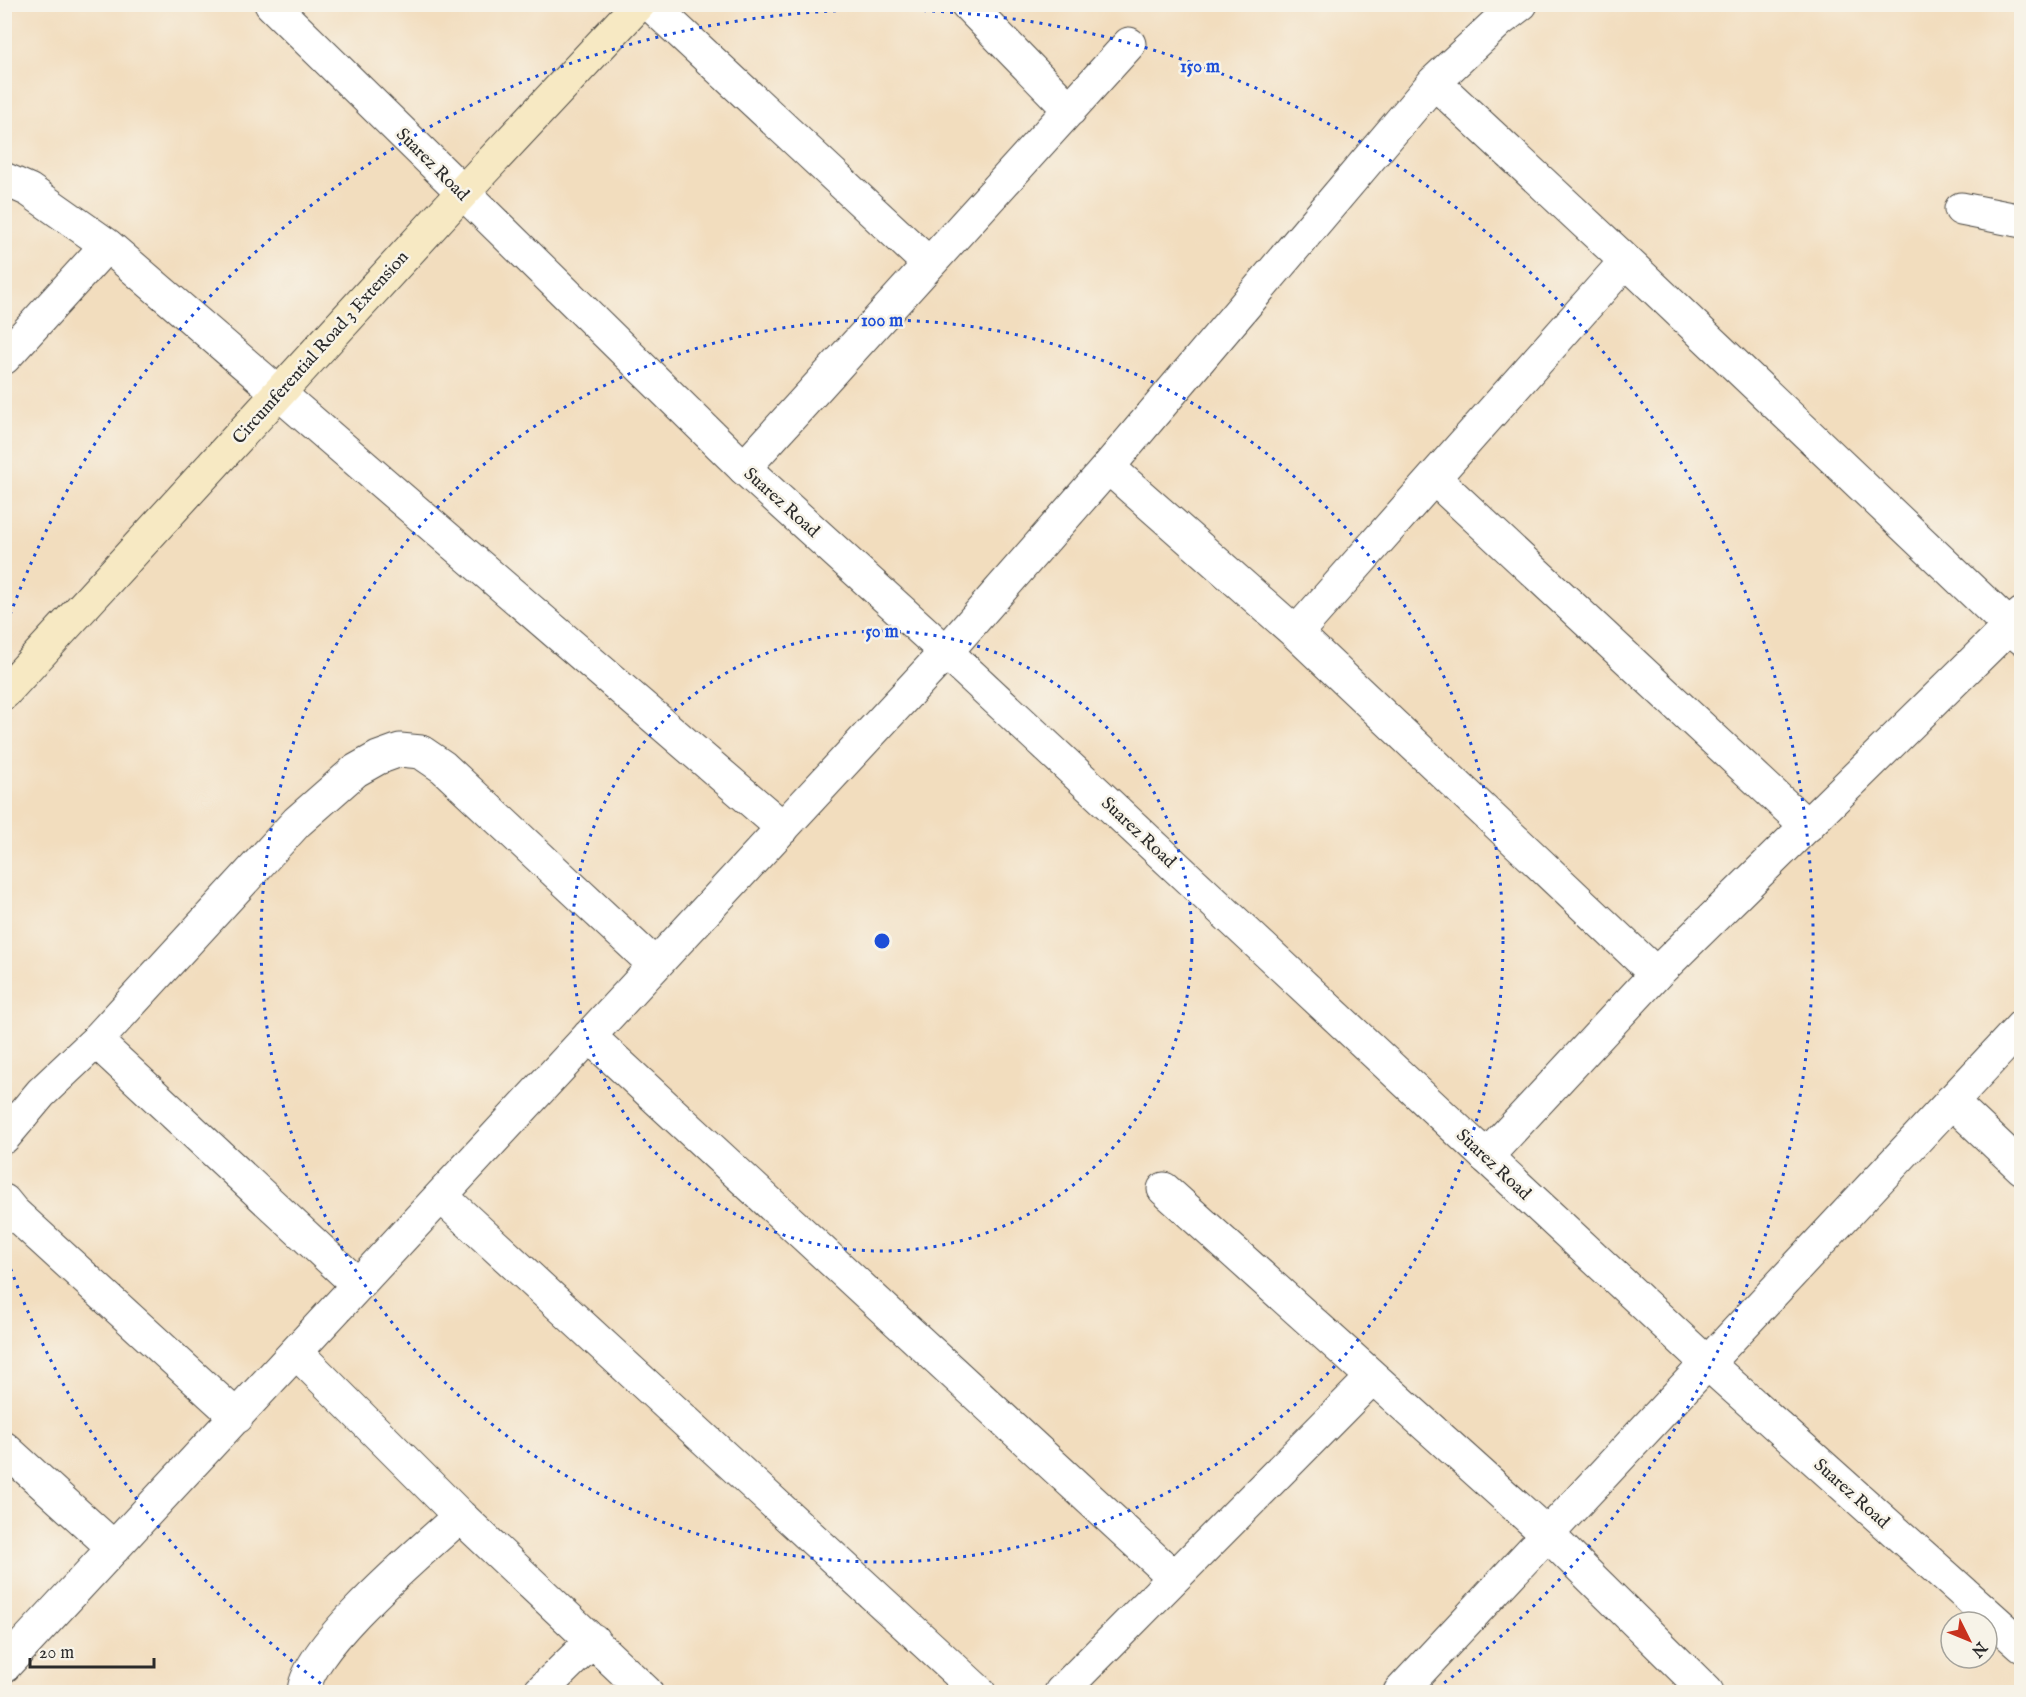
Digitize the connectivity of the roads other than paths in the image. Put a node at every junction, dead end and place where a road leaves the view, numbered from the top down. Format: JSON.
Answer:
{"nodes":[{"id":1,"x":271,"y":4,"type":"edge"},
{"id":2,"x":639,"y":4,"type":"edge"},
{"id":3,"x":650,"y":4,"type":"edge"},
{"id":4,"x":967,"y":4,"type":"edge"},
{"id":5,"x":1521,"y":4,"type":"edge"},
{"id":6,"x":1129,"y":44,"type":"dead end"},
{"id":7,"x":1434,"y":82,"type":"junction"},
{"id":8,"x":1070,"y":110,"type":"junction"},
{"id":9,"x":4,"y":179,"type":"edge"},
{"id":10,"x":462,"y":193,"type":"junction"},
{"id":11,"x":1961,"y":209,"type":"dead end"},
{"id":12,"x":2022,"y":221,"type":"edge"},
{"id":13,"x":107,"y":246,"type":"junction"},
{"id":14,"x":1626,"y":261,"type":"junction"},
{"id":15,"x":929,"y":264,"type":"junction"},
{"id":16,"x":4,"y":358,"type":"edge"},
{"id":17,"x":279,"y":393,"type":"junction"},
{"id":18,"x":1108,"y":467,"type":"junction"},
{"id":19,"x":744,"y":468,"type":"junction"},
{"id":20,"x":1435,"y":479,"type":"junction"},
{"id":21,"x":2018,"y":626,"type":"edge"},
{"id":22,"x":1296,"y":633,"type":"junction"},
{"id":23,"x":946,"y":652,"type":"junction"},
{"id":24,"x":4,"y":693,"type":"edge"},
{"id":25,"x":1807,"y":826,"type":"junction"},
{"id":26,"x":783,"y":828,"type":"junction"},
{"id":27,"x":656,"y":965,"type":"junction"},
{"id":28,"x":1656,"y":974,"type":"junction"},
{"id":29,"x":2022,"y":1026,"type":"edge"},
{"id":30,"x":589,"y":1036,"type":"junction"},
{"id":31,"x":96,"y":1041,"type":"junction"},
{"id":32,"x":1951,"y":1101,"type":"junction"},
{"id":33,"x":4,"y":1137,"type":"edge"},
{"id":34,"x":1486,"y":1156,"type":"junction"},
{"id":35,"x":2022,"y":1168,"type":"edge"},
{"id":36,"x":1164,"y":1189,"type":"dead end"},
{"id":37,"x":441,"y":1196,"type":"junction"},
{"id":38,"x":4,"y":1201,"type":"edge"},
{"id":39,"x":358,"y":1286,"type":"junction"},
{"id":40,"x":296,"y":1352,"type":"junction"},
{"id":41,"x":1707,"y":1363,"type":"junction"},
{"id":42,"x":1372,"y":1378,"type":"junction"},
{"id":43,"x":237,"y":1417,"type":"junction"},
{"id":44,"x":4,"y":1448,"type":"edge"},
{"id":45,"x":460,"y":1516,"type":"junction"},
{"id":46,"x":1547,"y":1534,"type":"junction"},
{"id":47,"x":114,"y":1548,"type":"junction"},
{"id":48,"x":1174,"y":1577,"type":"junction"},
{"id":49,"x":593,"y":1640,"type":"junction"},
{"id":50,"x":2022,"y":1645,"type":"edge"},
{"id":51,"x":4,"y":1666,"type":"edge"},
{"id":52,"x":304,"y":1692,"type":"edge"},
{"id":53,"x":540,"y":1692,"type":"edge"},
{"id":54,"x":646,"y":1692,"type":"edge"},
{"id":55,"x":980,"y":1692,"type":"edge"},
{"id":56,"x":1061,"y":1692,"type":"edge"},
{"id":57,"x":1400,"y":1692,"type":"edge"},
{"id":58,"x":1707,"y":1692,"type":"edge"}],
"edges":[{"from":1,"to":10,"type":"street","name":"Suarez Road"},
{"from":2,"to":10,"type":"main road","name":"Circumferential Road 3 Extension"},
{"from":3,"to":15,"type":"street"},
{"from":4,"to":8,"type":"street"},
{"from":5,"to":7,"type":"street"},
{"from":6,"to":8,"type":"street"},
{"from":7,"to":14,"type":"street"},
{"from":7,"to":18,"type":"street"},
{"from":8,"to":15,"type":"street"},
{"from":9,"to":13,"type":"street"},
{"from":10,"to":17,"type":"main road","name":"Circumferential Road 3 Extension"},
{"from":10,"to":19,"type":"street","name":"Suarez Road"},
{"from":11,"to":12,"type":"street"},
{"from":13,"to":16,"type":"street"},
{"from":13,"to":17,"type":"street"},
{"from":14,"to":20,"type":"street"},
{"from":14,"to":21,"type":"street"},
{"from":15,"to":19,"type":"street"},
{"from":17,"to":24,"type":"main road","name":"Circumferential Road 3 Extension"},
{"from":17,"to":26,"type":"street"},
{"from":18,"to":22,"type":"street"},
{"from":18,"to":23,"type":"street"},
{"from":19,"to":23,"type":"street","name":"Suarez Road"},
{"from":20,"to":22,"type":"street"},
{"from":20,"to":25,"type":"street"},
{"from":21,"to":25,"type":"street"},
{"from":22,"to":28,"type":"street"},
{"from":23,"to":26,"type":"street"},
{"from":23,"to":34,"type":"street","name":"Suarez Road"},
{"from":25,"to":28,"type":"street"},
{"from":26,"to":27,"type":"street"},
{"from":27,"to":30,"type":"street"},
{"from":27,"to":31,"type":"street"},
{"from":28,"to":34,"type":"street"},
{"from":29,"to":32,"type":"street"},
{"from":30,"to":37,"type":"street"},
{"from":30,"to":48,"type":"street"},
{"from":31,"to":33,"type":"street"},
{"from":31,"to":39,"type":"street"},
{"from":32,"to":35,"type":"street"},
{"from":32,"to":41,"type":"street"},
{"from":34,"to":41,"type":"street","name":"Suarez Road"},
{"from":36,"to":42,"type":"street"},
{"from":37,"to":39,"type":"street"},
{"from":37,"to":55,"type":"street"},
{"from":38,"to":43,"type":"street"},
{"from":39,"to":40,"type":"street"},
{"from":40,"to":43,"type":"street"},
{"from":40,"to":45,"type":"street"},
{"from":41,"to":46,"type":"street"},
{"from":41,"to":50,"type":"street","name":"Suarez Road"},
{"from":42,"to":46,"type":"street"},
{"from":42,"to":48,"type":"street"},
{"from":43,"to":47,"type":"street"},
{"from":44,"to":47,"type":"street"},
{"from":45,"to":49,"type":"street"},
{"from":45,"to":52,"type":"street"},
{"from":46,"to":57,"type":"street"},
{"from":46,"to":58,"type":"street"},
{"from":47,"to":51,"type":"street"},
{"from":48,"to":56,"type":"street"},
{"from":49,"to":53,"type":"street"},
{"from":49,"to":54,"type":"street"}]}
